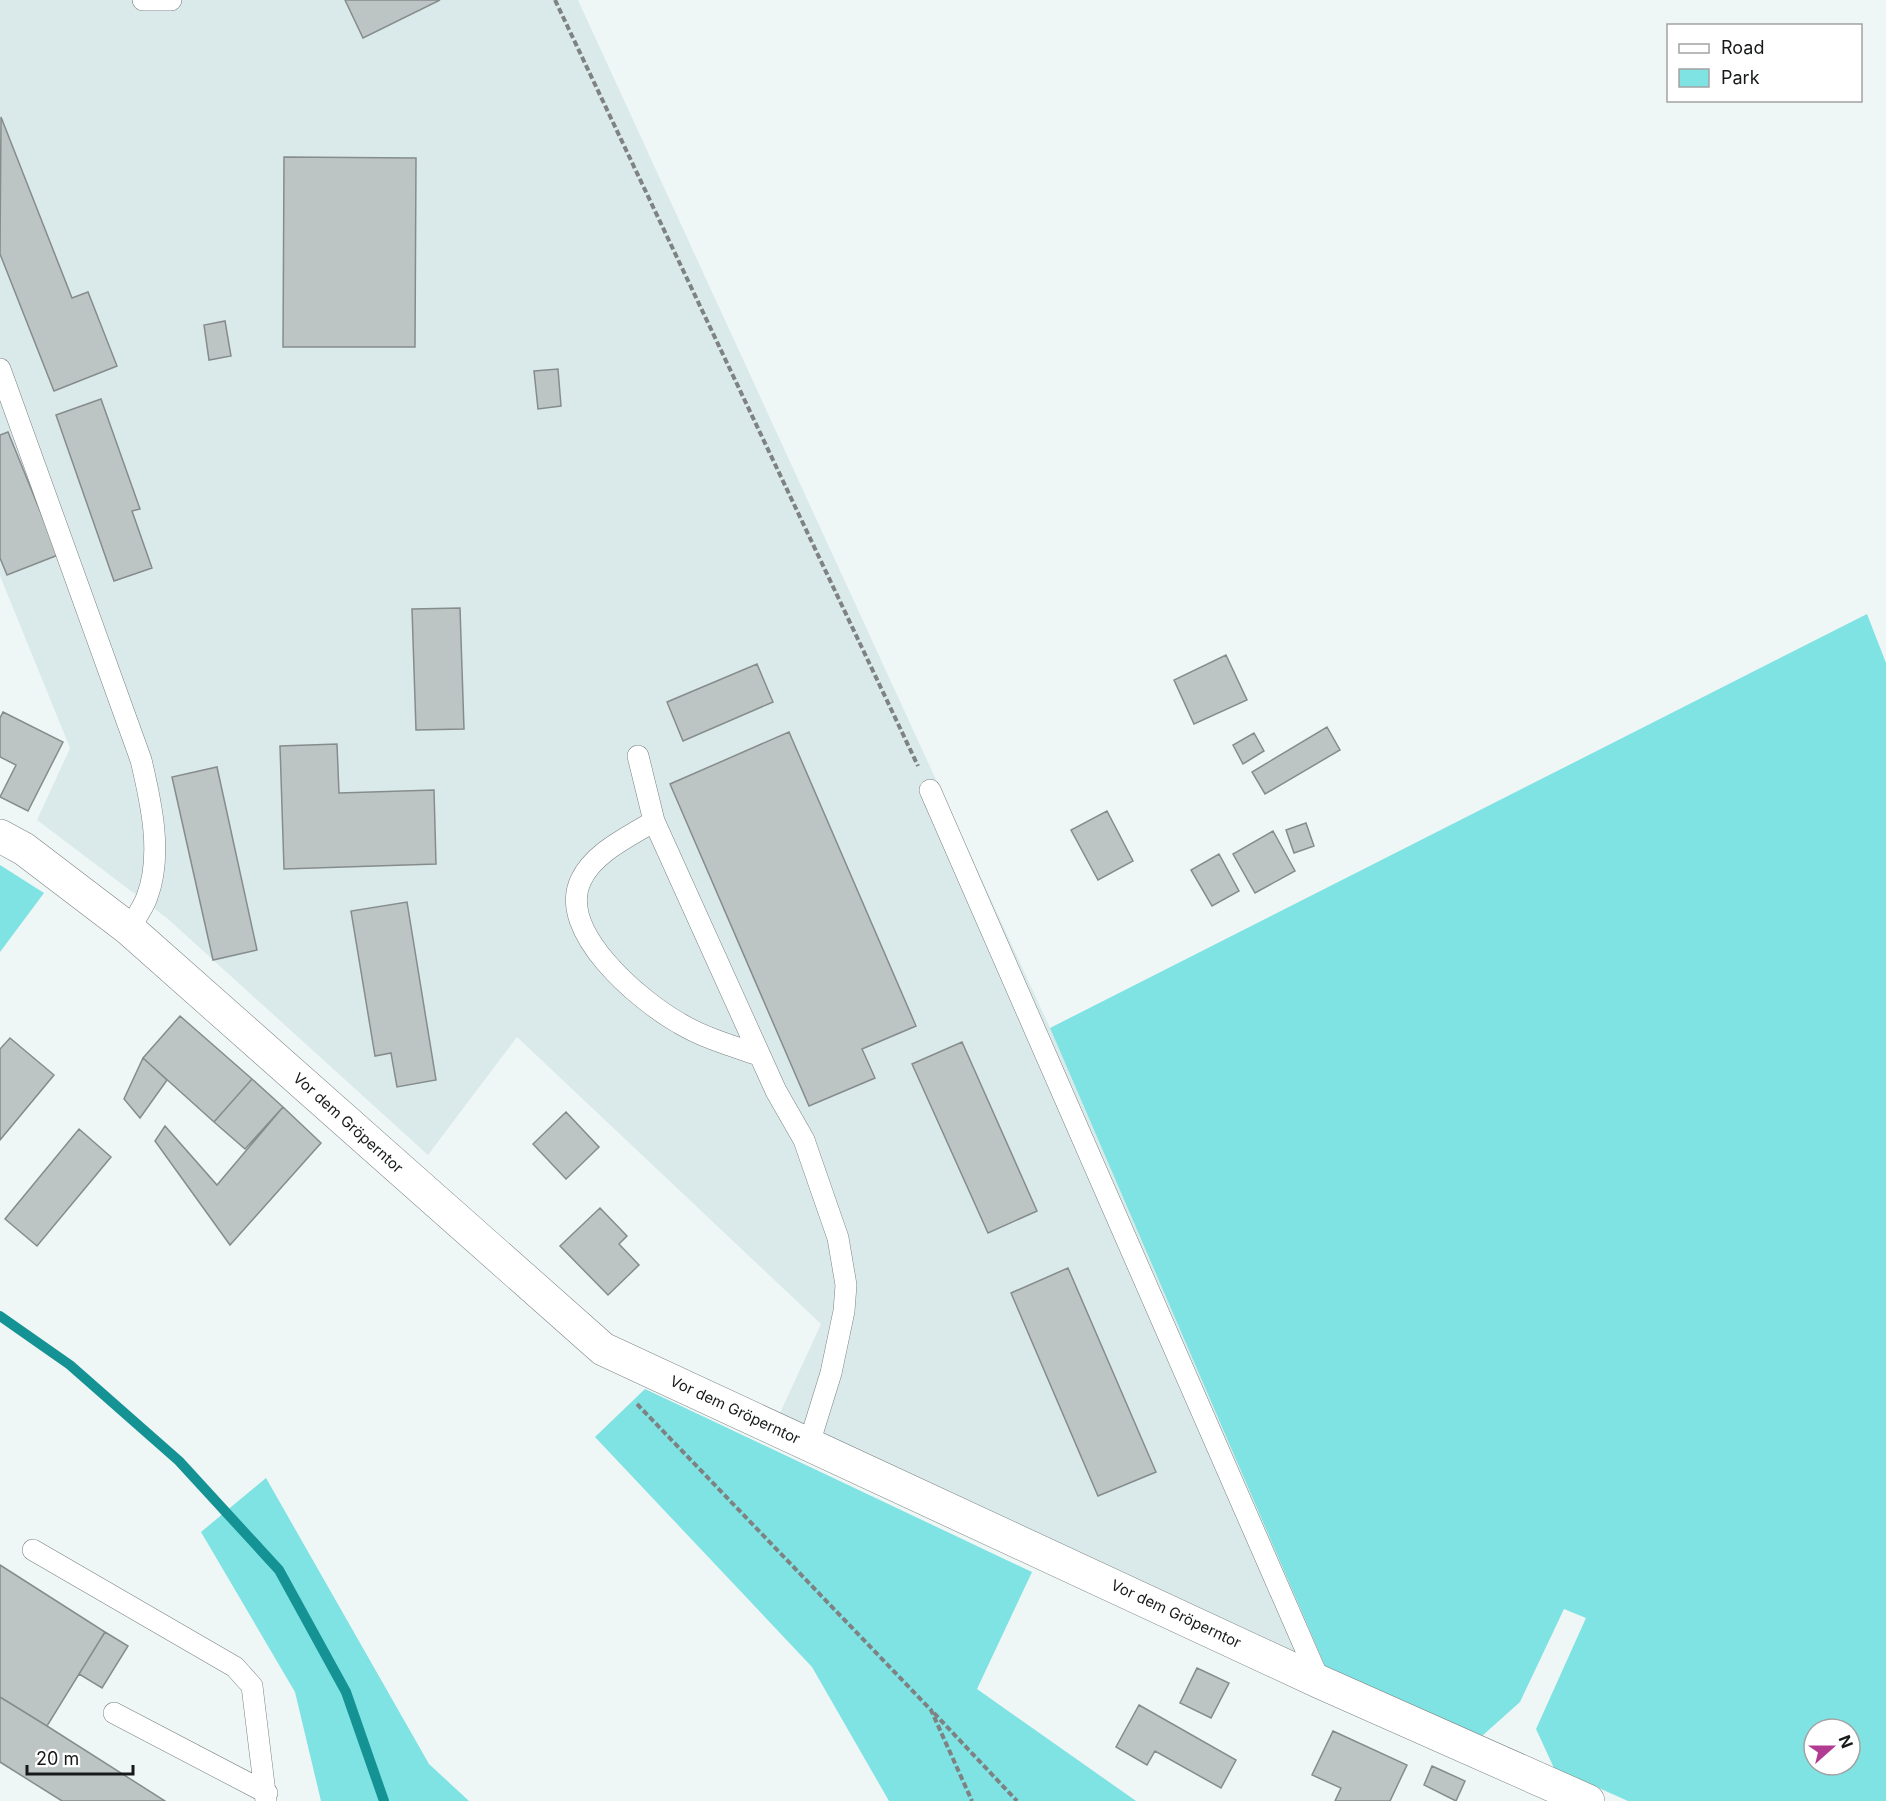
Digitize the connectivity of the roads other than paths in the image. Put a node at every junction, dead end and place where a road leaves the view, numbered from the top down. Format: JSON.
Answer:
{"nodes":[{"id":1,"x":142,"y":0,"type":"edge"},
{"id":2,"x":171,"y":0,"type":"edge"},
{"id":3,"x":0,"y":369,"type":"edge"},
{"id":4,"x":638,"y":756,"type":"dead end"},
{"id":5,"x":930,"y":790,"type":"road end"},
{"id":6,"x":654,"y":820,"type":"junction"},
{"id":7,"x":0,"y":836,"type":"edge"},
{"id":8,"x":129,"y":929,"type":"junction"},
{"id":9,"x":759,"y":1055,"type":"junction"},
{"id":10,"x":809,"y":1444,"type":"junction"},
{"id":11,"x":33,"y":1550,"type":"dead end"},
{"id":12,"x":1320,"y":1682,"type":"junction"},
{"id":13,"x":114,"y":1713,"type":"dead end"},
{"id":14,"x":267,"y":1797,"type":"edge"},
{"id":15,"x":1588,"y":1801,"type":"edge"}],
"edges":[{"from":1,"to":2,"type":"lane"},
{"from":3,"to":8,"type":"lane"},
{"from":4,"to":6,"type":"lane"},
{"from":5,"to":12,"type":"lane"},
{"from":6,"to":9,"type":"lane"},
{"from":6,"to":9,"type":"lane"},
{"from":7,"to":8,"type":"street","name":"Vor dem Gröperntor"},
{"from":8,"to":10,"type":"street","name":"Vor dem Gröperntor"},
{"from":9,"to":10,"type":"lane"},
{"from":10,"to":12,"type":"street","name":"Vor dem Gröperntor"},
{"from":11,"to":14,"type":"lane"},
{"from":12,"to":15,"type":"street","name":"Vor dem Gröperntor"},
{"from":13,"to":14,"type":"lane"}]}
